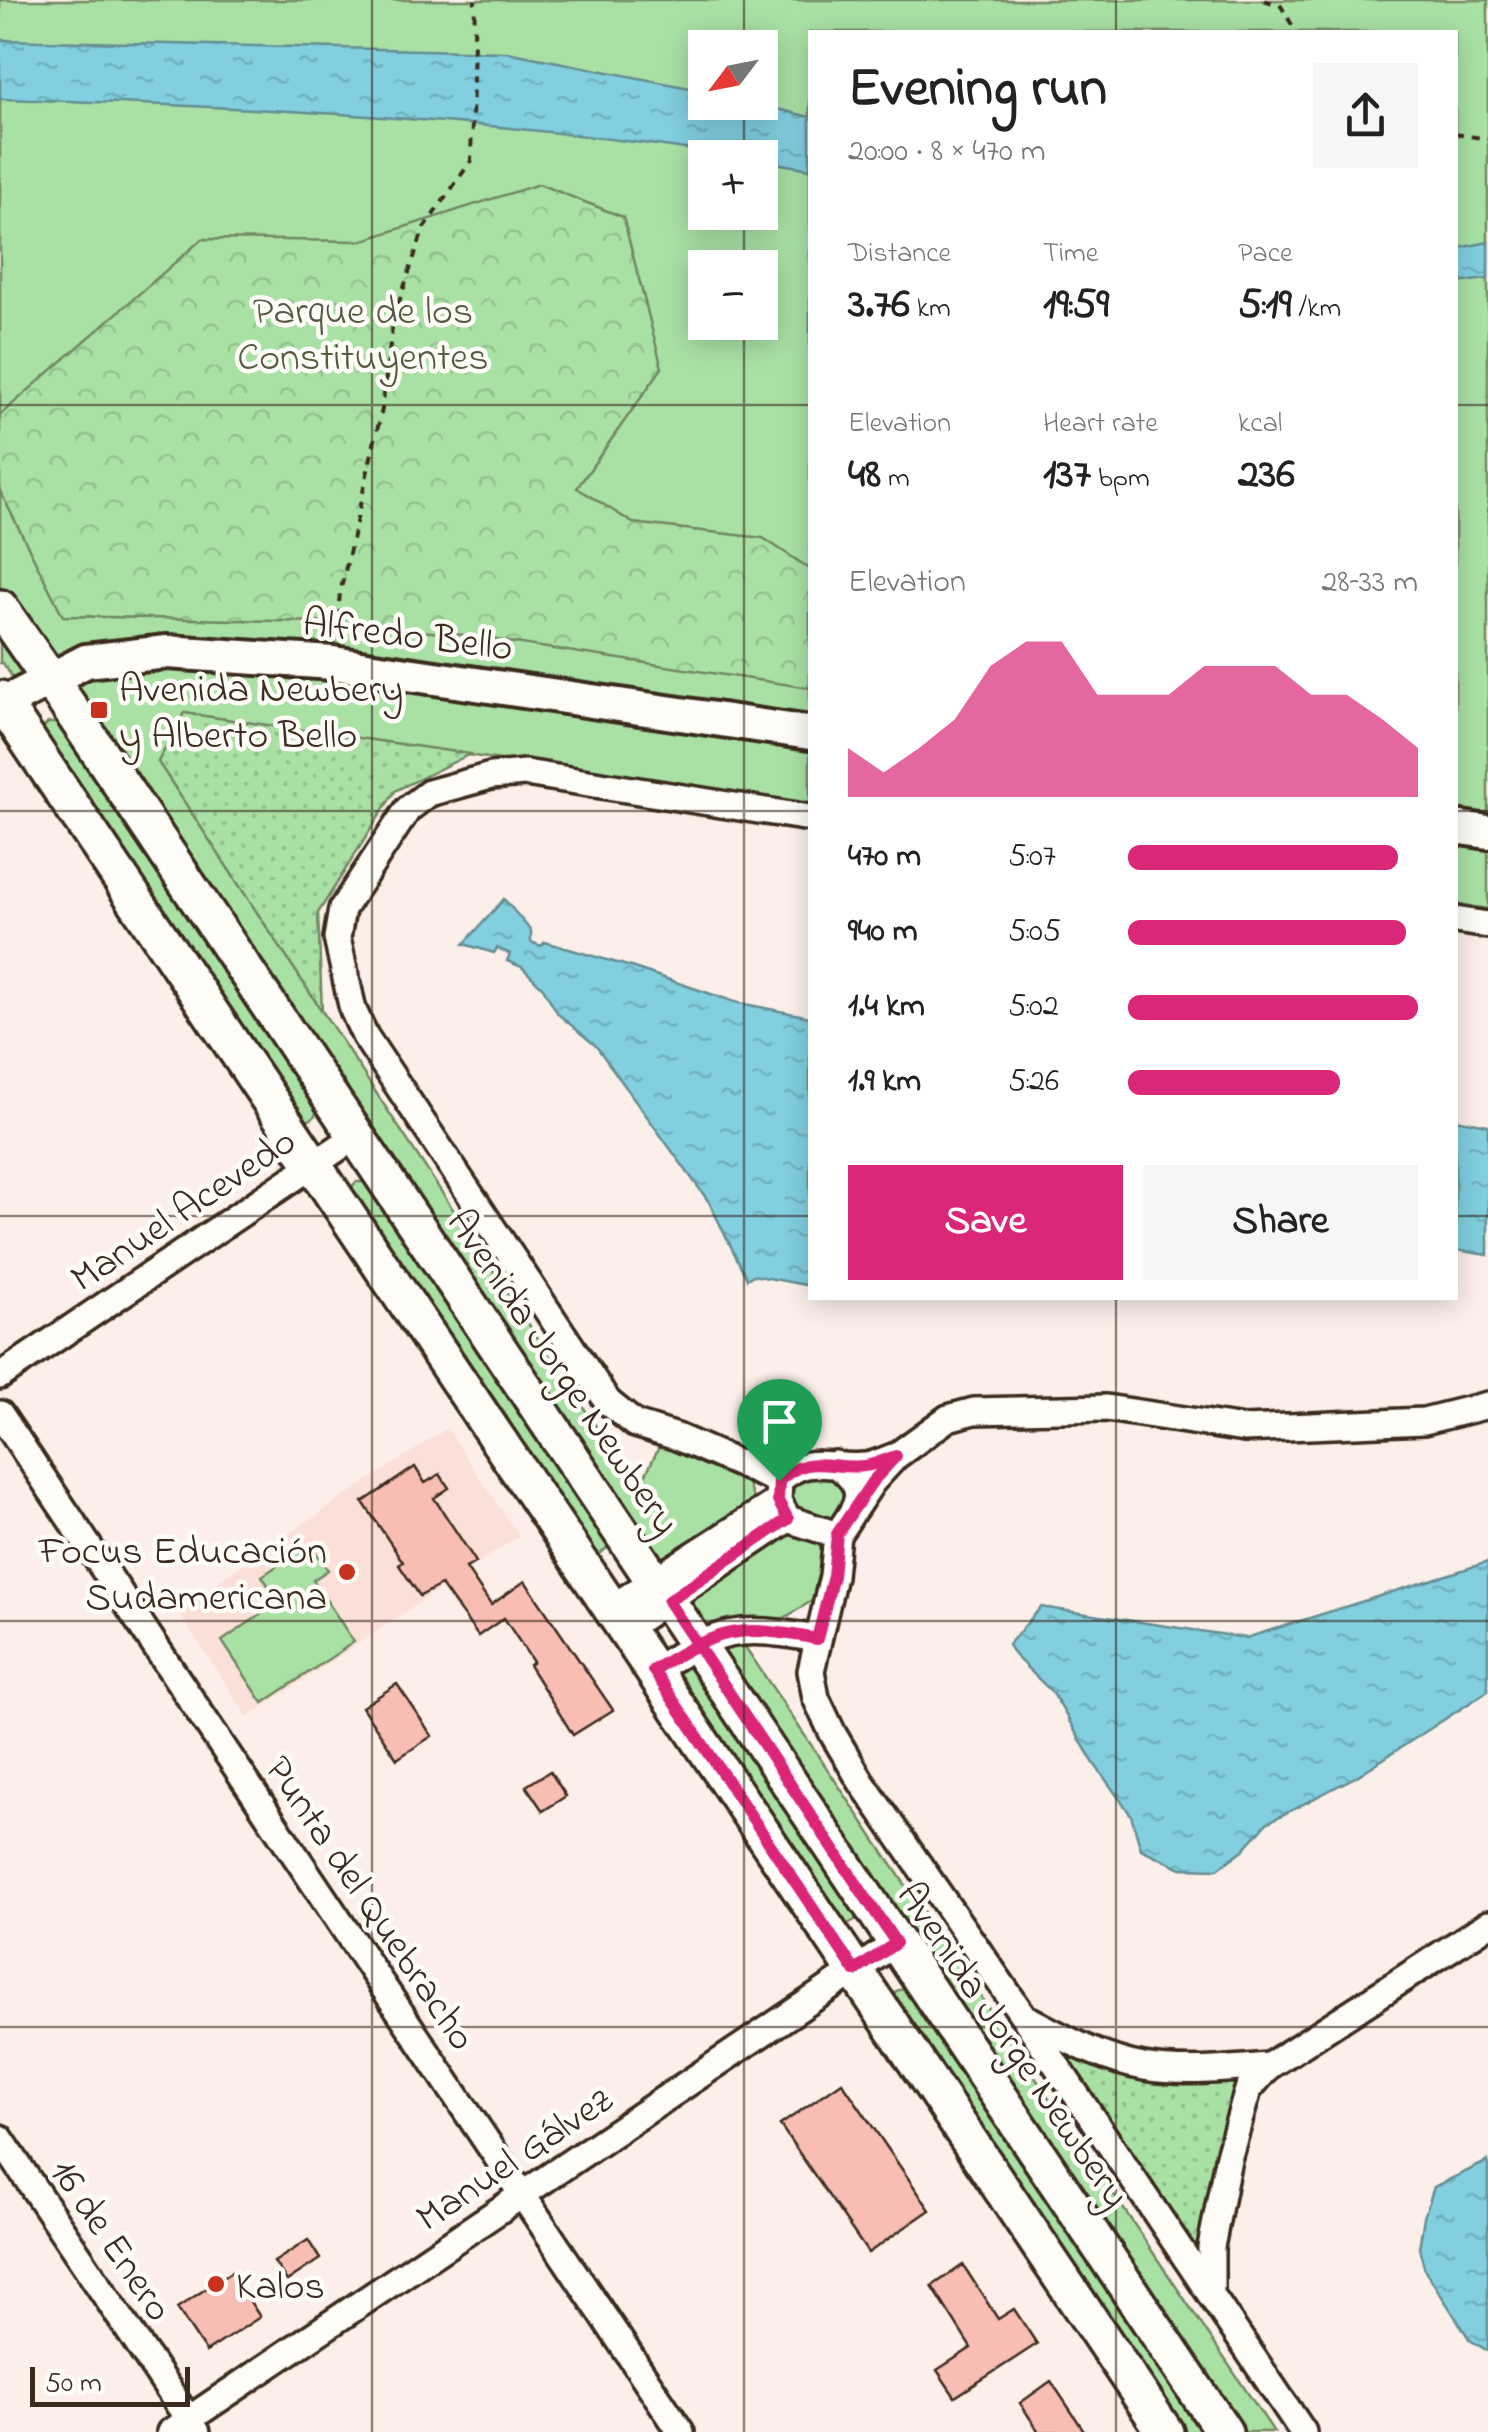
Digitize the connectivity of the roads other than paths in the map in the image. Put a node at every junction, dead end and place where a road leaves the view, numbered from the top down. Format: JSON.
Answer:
{"nodes":[{"id":1,"x":0,"y":608,"type":"edge"},
{"id":2,"x":50,"y":678,"type":"junction"},
{"id":3,"x":2,"y":702,"type":"edge"},
{"id":4,"x":808,"y":732,"type":"edge"},
{"id":5,"x":808,"y":818,"type":"edge"},
{"id":6,"x":1458,"y":827,"type":"edge"},
{"id":7,"x":1488,"y":832,"type":"edge"},
{"id":8,"x":1458,"y":920,"type":"edge"},
{"id":9,"x":1488,"y":925,"type":"edge"},
{"id":10,"x":356,"y":1136,"type":"junction"},
{"id":11,"x":313,"y":1165,"type":"junction"},
{"id":12,"x":0,"y":1376,"type":"edge"},
{"id":13,"x":1488,"y":1405,"type":"edge"},
{"id":14,"x":0,"y":1414,"type":"edge"},
{"id":15,"x":896,"y":1456,"type":"junction"},
{"id":16,"x":835,"y":1464,"type":"junction"},
{"id":17,"x":782,"y":1500,"type":"junction"},
{"id":18,"x":854,"y":1509,"type":"junction"},
{"id":19,"x":837,"y":1534,"type":"junction"},
{"id":20,"x":661,"y":1591,"type":"junction"},
{"id":21,"x":618,"y":1619,"type":"junction"},
{"id":22,"x":817,"y":1639,"type":"junction"},
{"id":23,"x":696,"y":1643,"type":"junction"},
{"id":24,"x":653,"y":1670,"type":"junction"},
{"id":25,"x":1488,"y":1924,"type":"edge"},
{"id":26,"x":896,"y":1943,"type":"junction"},
{"id":27,"x":855,"y":1971,"type":"junction"},
{"id":28,"x":1024,"y":2017,"type":"junction"},
{"id":29,"x":1269,"y":2066,"type":"junction"},
{"id":30,"x":0,"y":2138,"type":"edge"},
{"id":31,"x":524,"y":2196,"type":"junction"},
{"id":32,"x":1210,"y":2294,"type":"junction"},
{"id":33,"x":185,"y":2428,"type":"edge"},
{"id":34,"x":681,"y":2432,"type":"edge"},
{"id":35,"x":1164,"y":2432,"type":"edge"},
{"id":36,"x":1224,"y":2432,"type":"edge"},
{"id":37,"x":1303,"y":2432,"type":"edge"}],
"edges":[{"from":1,"to":2,"type":"main road","name":"Avenida Jorge Newbery"},
{"from":2,"to":3,"type":"street","name":"Alfredo Bello"},
{"from":2,"to":4,"type":"street","name":"Alfredo Bello"},
{"from":2,"to":10,"type":"main road","name":"Avenida Jorge Newbery"},
{"from":3,"to":11,"type":"main road"},
{"from":5,"to":17,"type":"street"},
{"from":6,"to":7,"type":"street"},
{"from":8,"to":9,"type":"street"},
{"from":10,"to":11,"type":"street","name":"Manuel Acevedo"},
{"from":10,"to":20,"type":"main road","name":"Avenida Jorge Newbery"},
{"from":11,"to":12,"type":"street","name":"Manuel Acevedo"},
{"from":11,"to":21,"type":"main road"},
{"from":13,"to":15,"type":"street"},
{"from":14,"to":31,"type":"street","name":"Punta del Quebracho"},
{"from":15,"to":16,"type":"street"},
{"from":15,"to":18,"type":"street"},
{"from":16,"to":17,"type":"street"},
{"from":16,"to":18,"type":"street"},
{"from":17,"to":19,"type":"street"},
{"from":17,"to":20,"type":"street"},
{"from":18,"to":19,"type":"street"},
{"from":19,"to":22,"type":"street"},
{"from":20,"to":21,"type":"street"},
{"from":20,"to":23,"type":"main road","name":"Avenida Jorge Newbery"},
{"from":21,"to":24,"type":"main road"},
{"from":22,"to":23,"type":"street"},
{"from":22,"to":28,"type":"street"},
{"from":23,"to":24,"type":"street"},
{"from":23,"to":26,"type":"main road","name":"Avenida Jorge Newbery"},
{"from":24,"to":27,"type":"main road"},
{"from":25,"to":29,"type":"street"},
{"from":26,"to":27,"type":"street","name":"Manuel Gálvez"},
{"from":26,"to":36,"type":"main road","name":"Avenida Jorge Newbery"},
{"from":27,"to":31,"type":"street","name":"Manuel Gálvez"},
{"from":27,"to":35,"type":"main road"},
{"from":28,"to":29,"type":"street"},
{"from":28,"to":32,"type":"street"},
{"from":29,"to":32,"type":"street"},
{"from":30,"to":33,"type":"street","name":"16 de Enero"},
{"from":31,"to":33,"type":"street","name":"Manuel Gálvez"},
{"from":31,"to":34,"type":"street","name":"Punta del Quebracho"},
{"from":32,"to":37,"type":"street"}]}
